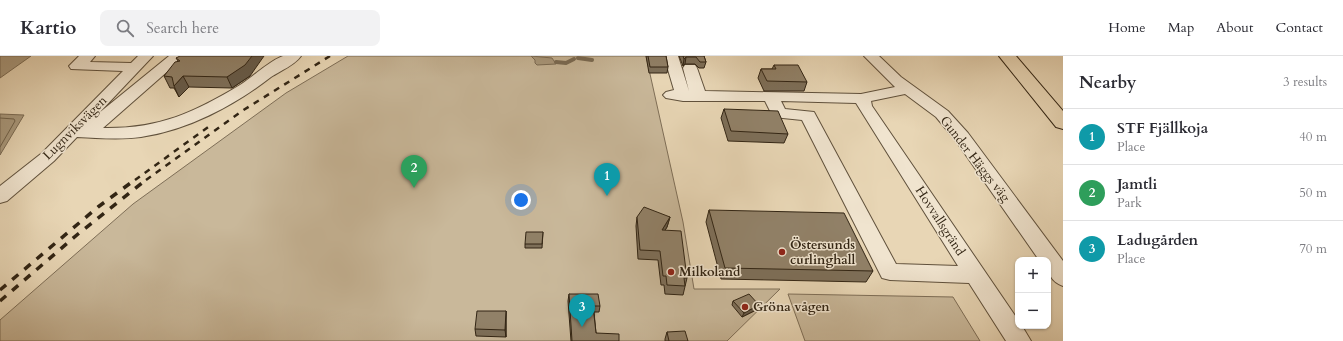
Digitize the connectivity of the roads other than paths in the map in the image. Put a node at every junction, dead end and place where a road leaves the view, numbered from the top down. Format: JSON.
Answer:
{"nodes":[{"id":1,"x":88,"y":56,"type":"edge"},
{"id":2,"x":178,"y":56,"type":"edge"},
{"id":3,"x":294,"y":56,"type":"edge"},
{"id":4,"x":671,"y":56,"type":"edge"},
{"id":5,"x":871,"y":56,"type":"edge"},
{"id":6,"x":1007,"y":56,"type":"edge"},
{"id":7,"x":141,"y":61,"type":"edge"},
{"id":8,"x":690,"y":68,"type":"dead end"},
{"id":9,"x":908,"y":89,"type":"junction"},
{"id":10,"x":699,"y":96,"type":"junction"},
{"id":11,"x":771,"y":97,"type":"junction"},
{"id":12,"x":862,"y":100,"type":"junction"},
{"id":13,"x":1063,"y":122,"type":"edge"},
{"id":14,"x":80,"y":133,"type":"junction"},
{"id":15,"x":0,"y":196,"type":"edge"},
{"id":16,"x":976,"y":275,"type":"junction"},
{"id":17,"x":1063,"y":277,"type":"edge"},
{"id":18,"x":1019,"y":341,"type":"edge"}],
"edges":[{"from":1,"to":7,"type":"street"},
{"from":2,"to":14,"type":"street"},
{"from":3,"to":14,"type":"street"},
{"from":4,"to":10,"type":"street"},
{"from":5,"to":9,"type":"street","name":"Gunder Häggs väg"},
{"from":6,"to":13,"type":"main road"},
{"from":7,"to":14,"type":"street","name":"Lugnviksvägen"},
{"from":8,"to":10,"type":"street"},
{"from":9,"to":12,"type":"street"},
{"from":9,"to":17,"type":"street","name":"Gunder Häggs väg"},
{"from":10,"to":11,"type":"street"},
{"from":11,"to":12,"type":"street"},
{"from":11,"to":16,"type":"street"},
{"from":12,"to":16,"type":"street","name":"Hovvallsgränd"},
{"from":14,"to":15,"type":"street","name":"Lugnviksvägen"},
{"from":16,"to":18,"type":"street","name":"Hovvallsgränd"}]}
